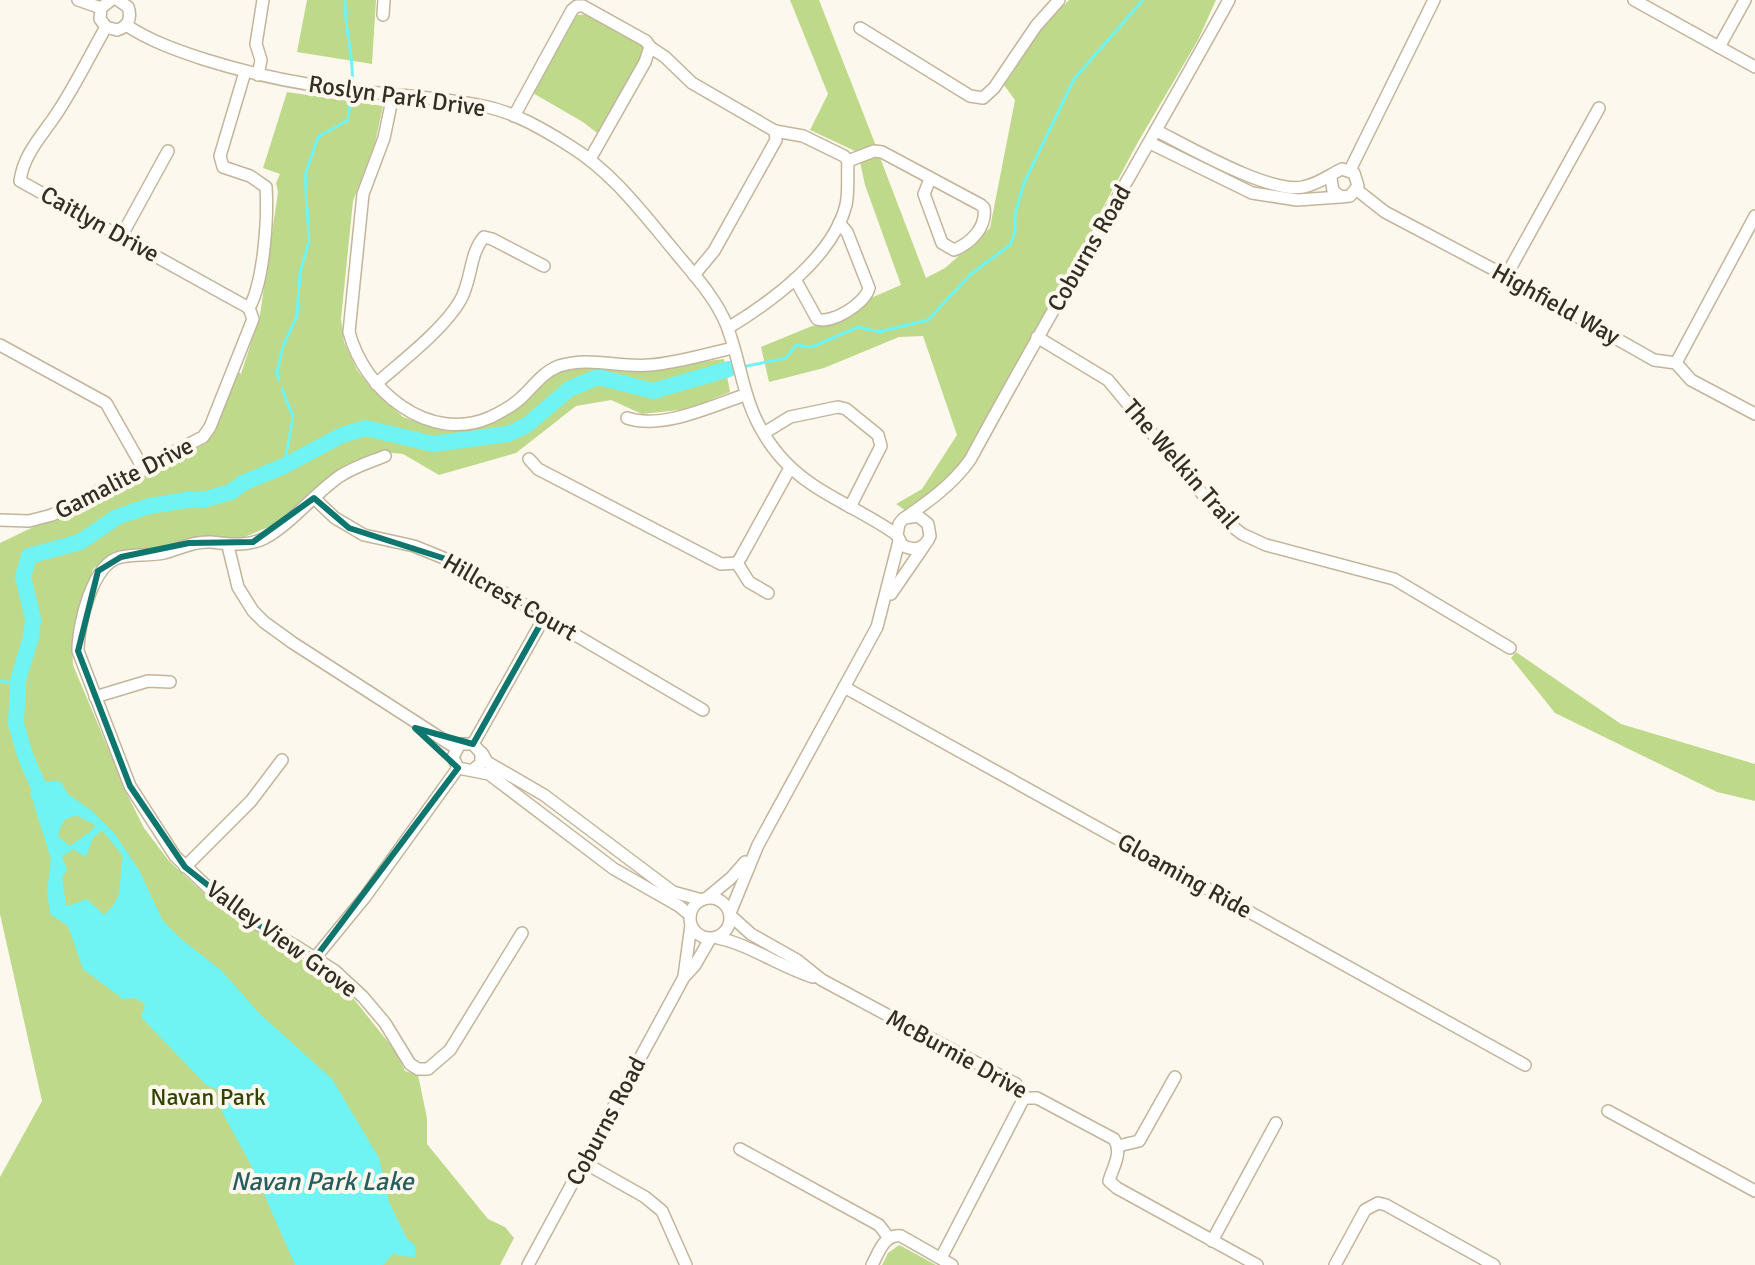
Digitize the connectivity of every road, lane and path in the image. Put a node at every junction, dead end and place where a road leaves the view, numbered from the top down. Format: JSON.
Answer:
{"nodes":[{"id":1,"x":78,"y":0,"type":"edge"},
{"id":2,"x":111,"y":0,"type":"edge"},
{"id":3,"x":120,"y":0,"type":"edge"},
{"id":4,"x":263,"y":0,"type":"edge"},
{"id":5,"x":384,"y":0,"type":"edge"},
{"id":6,"x":563,"y":0,"type":"edge"},
{"id":7,"x":1059,"y":0,"type":"edge"},
{"id":8,"x":1229,"y":0,"type":"edge"},
{"id":9,"x":1434,"y":0,"type":"edge"},
{"id":10,"x":1634,"y":0,"type":"edge"},
{"id":11,"x":1745,"y":0,"type":"edge"},
{"id":12,"x":577,"y":6,"type":"junction"},
{"id":13,"x":101,"y":8,"type":"junction"},
{"id":14,"x":383,"y":15,"type":"dead end"},
{"id":15,"x":126,"y":25,"type":"junction"},
{"id":16,"x":106,"y":27,"type":"junction"},
{"id":17,"x":860,"y":28,"type":"dead end"},
{"id":18,"x":650,"y":47,"type":"junction"},
{"id":19,"x":1719,"y":47,"type":"junction"},
{"id":20,"x":1755,"y":67,"type":"edge"},
{"id":21,"x":245,"y":72,"type":"junction"},
{"id":22,"x":258,"y":75,"type":"junction"},
{"id":23,"x":393,"y":95,"type":"junction"},
{"id":24,"x":1599,"y":108,"type":"dead end"},
{"id":25,"x":514,"y":116,"type":"junction"},
{"id":26,"x":775,"y":131,"type":"junction"},
{"id":27,"x":1157,"y":131,"type":"junction"},
{"id":28,"x":1150,"y":143,"type":"junction"},
{"id":29,"x":168,"y":151,"type":"dead end"},
{"id":30,"x":590,"y":159,"type":"junction"},
{"id":31,"x":848,"y":161,"type":"junction"},
{"id":32,"x":1350,"y":170,"type":"junction"},
{"id":33,"x":1331,"y":178,"type":"junction"},
{"id":34,"x":930,"y":179,"type":"junction"},
{"id":35,"x":1357,"y":190,"type":"junction"},
{"id":36,"x":1341,"y":197,"type":"junction"},
{"id":37,"x":1755,"y":216,"type":"edge"},
{"id":38,"x":839,"y":223,"type":"junction"},
{"id":39,"x":122,"y":235,"type":"junction"},
{"id":40,"x":544,"y":266,"type":"dead end"},
{"id":41,"x":694,"y":275,"type":"junction"},
{"id":42,"x":1506,"y":276,"type":"junction"},
{"id":43,"x":795,"y":279,"type":"junction"},
{"id":44,"x":249,"y":308,"type":"junction"},
{"id":45,"x":728,"y":328,"type":"junction"},
{"id":46,"x":1037,"y":337,"type":"junction"},
{"id":47,"x":0,"y":345,"type":"edge"},
{"id":48,"x":733,"y":348,"type":"junction"},
{"id":49,"x":1676,"y":363,"type":"junction"},
{"id":50,"x":376,"y":384,"type":"junction"},
{"id":51,"x":745,"y":395,"type":"junction"},
{"id":52,"x":1755,"y":414,"type":"edge"},
{"id":53,"x":627,"y":418,"type":"dead end"},
{"id":54,"x":764,"y":433,"type":"junction"},
{"id":55,"x":385,"y":456,"type":"dead end"},
{"id":56,"x":529,"y":459,"type":"dead end"},
{"id":57,"x":790,"y":468,"type":"junction"},
{"id":58,"x":144,"y":470,"type":"junction"},
{"id":59,"x":942,"y":491,"type":"junction"},
{"id":60,"x":314,"y":498,"type":"junction"},
{"id":61,"x":850,"y":507,"type":"junction"},
{"id":62,"x":873,"y":518,"type":"junction"},
{"id":63,"x":904,"y":518,"type":"junction"},
{"id":64,"x":0,"y":520,"type":"edge"},
{"id":65,"x":930,"y":530,"type":"junction"},
{"id":66,"x":898,"y":538,"type":"junction"},
{"id":67,"x":228,"y":546,"type":"junction"},
{"id":68,"x":924,"y":546,"type":"junction"},
{"id":69,"x":737,"y":563,"type":"junction"},
{"id":70,"x":768,"y":593,"type":"dead end"},
{"id":71,"x":883,"y":606,"type":"junction"},
{"id":72,"x":545,"y":616,"type":"junction"},
{"id":73,"x":1510,"y":648,"type":"dead end"},
{"id":74,"x":170,"y":682,"type":"dead end"},
{"id":75,"x":844,"y":687,"type":"junction"},
{"id":76,"x":95,"y":697,"type":"junction"},
{"id":77,"x":703,"y":710,"type":"dead end"},
{"id":78,"x":456,"y":748,"type":"junction"},
{"id":79,"x":477,"y":748,"type":"junction"},
{"id":80,"x":282,"y":760,"type":"dead end"},
{"id":81,"x":458,"y":768,"type":"junction"},
{"id":82,"x":473,"y":770,"type":"junction"},
{"id":83,"x":758,"y":845,"type":"junction"},
{"id":84,"x":185,"y":867,"type":"junction"},
{"id":85,"x":704,"y":899,"type":"junction"},
{"id":86,"x":730,"y":914,"type":"junction"},
{"id":87,"x":690,"y":920,"type":"junction"},
{"id":88,"x":522,"y":933,"type":"dead end"},
{"id":89,"x":714,"y":938,"type":"junction"},
{"id":90,"x":315,"y":958,"type":"junction"},
{"id":91,"x":684,"y":977,"type":"junction"},
{"id":92,"x":822,"y":980,"type":"junction"},
{"id":93,"x":1525,"y":1065,"type":"dead end"},
{"id":94,"x":1175,"y":1077,"type":"dead end"},
{"id":95,"x":1024,"y":1098,"type":"junction"},
{"id":96,"x":1608,"y":1111,"type":"dead end"},
{"id":97,"x":1276,"y":1123,"type":"dead end"},
{"id":98,"x":1118,"y":1146,"type":"junction"},
{"id":99,"x":740,"y":1149,"type":"dead end"},
{"id":100,"x":583,"y":1162,"type":"junction"},
{"id":101,"x":1755,"y":1191,"type":"edge"},
{"id":102,"x":889,"y":1238,"type":"junction"},
{"id":103,"x":1212,"y":1241,"type":"junction"},
{"id":104,"x":941,"y":1258,"type":"junction"},
{"id":105,"x":528,"y":1265,"type":"edge"},
{"id":106,"x":686,"y":1265,"type":"edge"},
{"id":107,"x":872,"y":1265,"type":"edge"},
{"id":108,"x":952,"y":1265,"type":"edge"},
{"id":109,"x":1257,"y":1265,"type":"edge"},
{"id":110,"x":1335,"y":1265,"type":"edge"},
{"id":111,"x":1494,"y":1265,"type":"edge"}],
"edges":[{"from":1,"to":13,"type":"street"},
{"from":2,"to":13,"type":"street"},
{"from":3,"to":15,"type":"street"},
{"from":4,"to":22,"type":"street"},
{"from":5,"to":14,"type":"street"},
{"from":6,"to":12,"type":"street"},
{"from":7,"to":17,"type":"street"},
{"from":8,"to":27,"type":"street","name":"Coburns Road"},
{"from":9,"to":32,"type":"street"},
{"from":10,"to":19,"type":"street"},
{"from":11,"to":19,"type":"street"},
{"from":12,"to":18,"type":"street"},
{"from":12,"to":25,"type":"street"},
{"from":13,"to":16,"type":"street"},
{"from":15,"to":16,"type":"street"},
{"from":15,"to":21,"type":"street","name":"Roslyn Park Drive"},
{"from":16,"to":39,"type":"street","name":"Caitlyn Drive"},
{"from":18,"to":26,"type":"street"},
{"from":18,"to":30,"type":"street"},
{"from":19,"to":20,"type":"street"},
{"from":21,"to":22,"type":"street","name":"Roslyn Park Drive"},
{"from":21,"to":44,"type":"street","name":"Gamalite Drive"},
{"from":22,"to":23,"type":"street","name":"Roslyn Park Drive"},
{"from":23,"to":25,"type":"street","name":"Roslyn Park Drive"},
{"from":23,"to":50,"type":"street"},
{"from":24,"to":42,"type":"street"},
{"from":25,"to":30,"type":"street","name":"Roslyn Park Drive"},
{"from":26,"to":31,"type":"street"},
{"from":26,"to":41,"type":"street"},
{"from":27,"to":28,"type":"street","name":"Coburns Road"},
{"from":27,"to":33,"type":"street"},
{"from":28,"to":36,"type":"street"},
{"from":28,"to":46,"type":"street","name":"Coburns Road"},
{"from":29,"to":39,"type":"street"},
{"from":30,"to":41,"type":"street","name":"Roslyn Park Drive"},
{"from":31,"to":34,"type":"street"},
{"from":31,"to":38,"type":"street"},
{"from":32,"to":33,"type":"street"},
{"from":32,"to":35,"type":"street"},
{"from":33,"to":36,"type":"street"},
{"from":34,"to":34,"type":"street"},
{"from":35,"to":36,"type":"street"},
{"from":35,"to":42,"type":"street","name":"Highfield Way"},
{"from":37,"to":49,"type":"street"},
{"from":38,"to":43,"type":"street"},
{"from":38,"to":43,"type":"street"},
{"from":39,"to":44,"type":"street","name":"Caitlyn Drive"},
{"from":40,"to":50,"type":"street"},
{"from":41,"to":45,"type":"street","name":"Roslyn Park Drive"},
{"from":42,"to":49,"type":"street","name":"Highfield Way"},
{"from":43,"to":45,"type":"street"},
{"from":44,"to":58,"type":"street","name":"Gamalite Drive"},
{"from":45,"to":48,"type":"street","name":"Roslyn Park Drive"},
{"from":46,"to":59,"type":"street","name":"Coburns Road"},
{"from":46,"to":73,"type":"street","name":"The Welkin Trail"},
{"from":47,"to":58,"type":"street"},
{"from":48,"to":50,"type":"street"},
{"from":48,"to":51,"type":"street","name":"Roslyn Park Drive"},
{"from":49,"to":52,"type":"street","name":"Highfield Way"},
{"from":51,"to":53,"type":"street"},
{"from":51,"to":54,"type":"street","name":"Roslyn Park Drive"},
{"from":54,"to":57,"type":"street","name":"Roslyn Park Drive"},
{"from":54,"to":61,"type":"street"},
{"from":55,"to":60,"type":"street","name":"Valley View Grove"},
{"from":56,"to":69,"type":"street"},
{"from":57,"to":61,"type":"street","name":"Roslyn Park Drive"},
{"from":57,"to":69,"type":"street"},
{"from":58,"to":64,"type":"street","name":"Gamalite Drive"},
{"from":59,"to":63,"type":"street","name":"Coburns Road"},
{"from":59,"to":65,"type":"street","name":"Coburns Road"},
{"from":60,"to":67,"type":"street","name":"Valley View Grove"},
{"from":60,"to":72,"type":"street","name":"Hillcrest Court"},
{"from":61,"to":62,"type":"street","name":"Roslyn Park Drive"},
{"from":62,"to":63,"type":"street","name":"Roslyn Park Drive"},
{"from":62,"to":66,"type":"street","name":"Roslyn Park Drive"},
{"from":63,"to":65,"type":"street"},
{"from":63,"to":66,"type":"street"},
{"from":65,"to":68,"type":"street"},
{"from":66,"to":68,"type":"street"},
{"from":66,"to":71,"type":"street"},
{"from":67,"to":76,"type":"street","name":"Valley View Grove"},
{"from":67,"to":78,"type":"street"},
{"from":68,"to":71,"type":"street"},
{"from":69,"to":70,"type":"street"},
{"from":71,"to":75,"type":"street"},
{"from":72,"to":77,"type":"street","name":"Hillcrest Court"},
{"from":72,"to":79,"type":"street"},
{"from":74,"to":76,"type":"street"},
{"from":75,"to":83,"type":"street"},
{"from":75,"to":93,"type":"street","name":"Gloaming Ride"},
{"from":76,"to":84,"type":"street","name":"Valley View Grove"},
{"from":78,"to":79,"type":"street"},
{"from":78,"to":81,"type":"street"},
{"from":79,"to":82,"type":"street"},
{"from":79,"to":85,"type":"street"},
{"from":80,"to":84,"type":"street"},
{"from":81,"to":82,"type":"street"},
{"from":81,"to":90,"type":"street"},
{"from":82,"to":87,"type":"street"},
{"from":83,"to":85,"type":"street"},
{"from":83,"to":86,"type":"street"},
{"from":84,"to":90,"type":"street","name":"Valley View Grove"},
{"from":85,"to":86,"type":"street"},
{"from":85,"to":87,"type":"street"},
{"from":86,"to":89,"type":"street"},
{"from":86,"to":92,"type":"street","name":"McBurnie Drive"},
{"from":87,"to":89,"type":"street"},
{"from":87,"to":91,"type":"street","name":"Coburns Road"},
{"from":88,"to":90,"type":"street","name":"Valley View Grove"},
{"from":89,"to":91,"type":"street","name":"Coburns Road"},
{"from":89,"to":92,"type":"street","name":"McBurnie Drive"},
{"from":91,"to":100,"type":"street","name":"Coburns Road"},
{"from":92,"to":95,"type":"street","name":"McBurnie Drive"},
{"from":94,"to":98,"type":"street"},
{"from":95,"to":98,"type":"street","name":"McBurnie Drive"},
{"from":95,"to":104,"type":"street"},
{"from":96,"to":101,"type":"street"},
{"from":97,"to":103,"type":"street"},
{"from":98,"to":103,"type":"street"},
{"from":99,"to":102,"type":"street"},
{"from":100,"to":105,"type":"street","name":"Coburns Road"},
{"from":100,"to":106,"type":"street"},
{"from":102,"to":104,"type":"street"},
{"from":102,"to":107,"type":"street"},
{"from":103,"to":109,"type":"street"},
{"from":104,"to":108,"type":"street"},
{"from":110,"to":111,"type":"street"}]}
